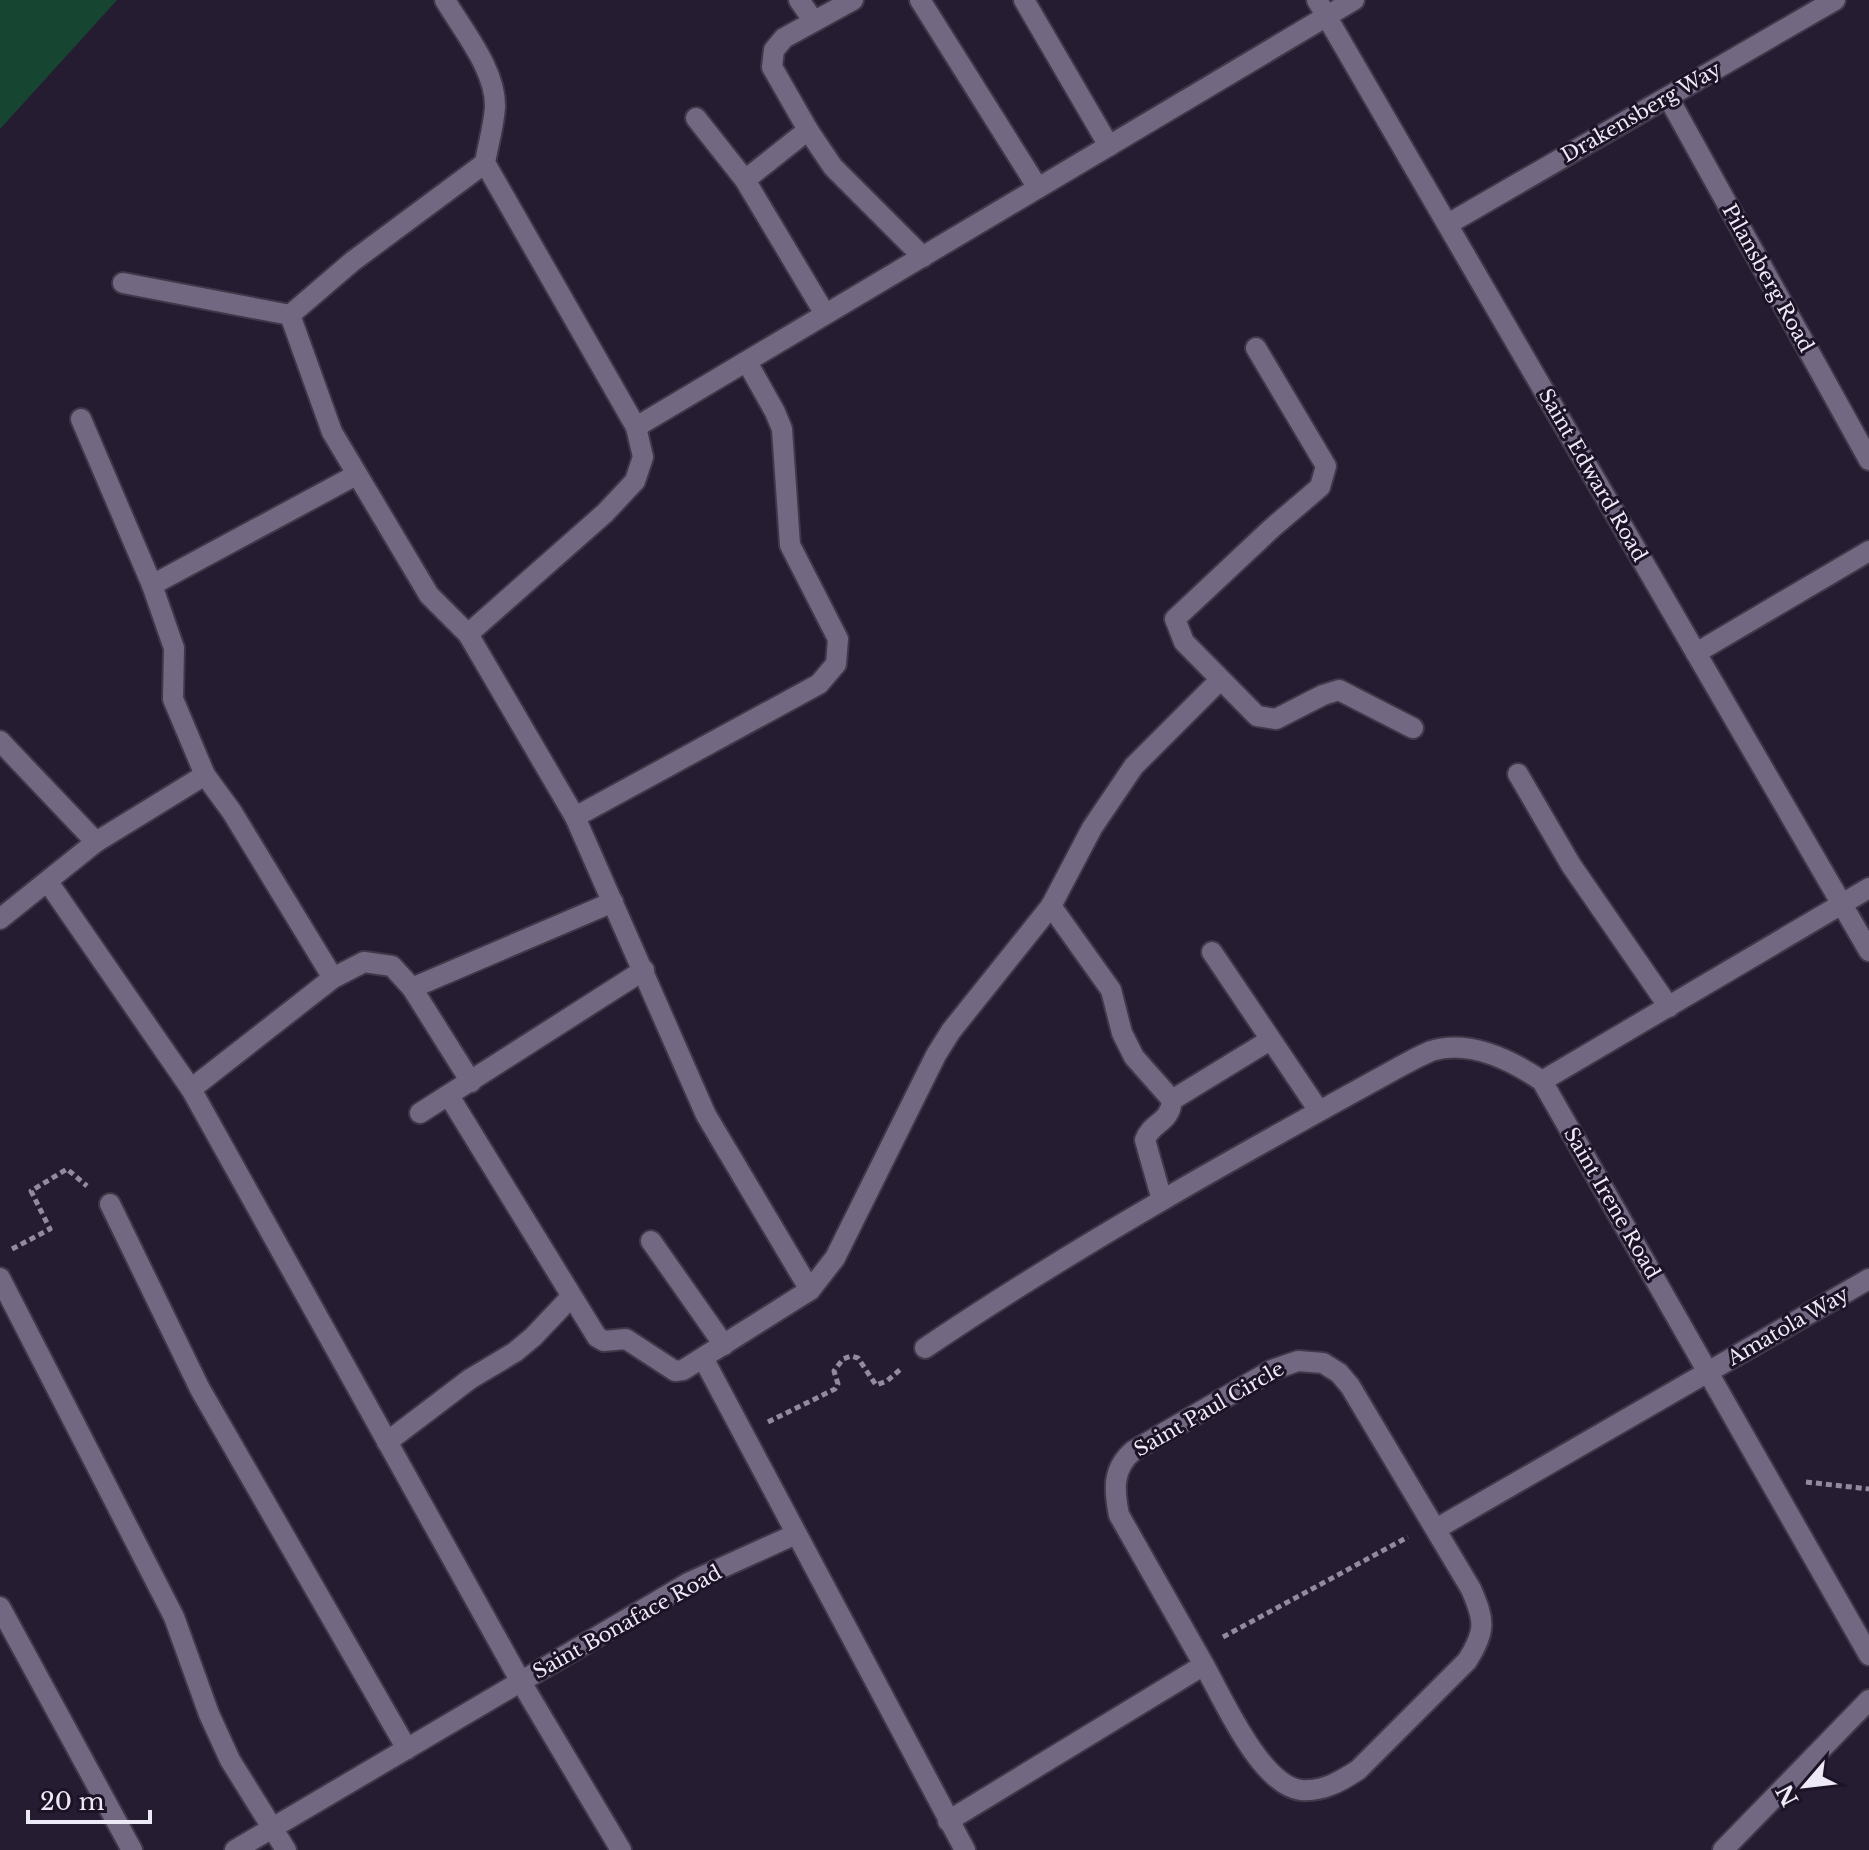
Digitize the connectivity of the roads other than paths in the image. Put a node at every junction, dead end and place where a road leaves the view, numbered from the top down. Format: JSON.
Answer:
{"nodes":[{"id":1,"x":445,"y":0,"type":"edge"},
{"id":2,"x":799,"y":0,"type":"edge"},
{"id":3,"x":853,"y":0,"type":"edge"},
{"id":4,"x":920,"y":0,"type":"edge"},
{"id":5,"x":1024,"y":0,"type":"edge"},
{"id":6,"x":1354,"y":0,"type":"edge"},
{"id":7,"x":1835,"y":0,"type":"edge"},
{"id":8,"x":1322,"y":8,"type":"edge"},
{"id":9,"x":813,"y":20,"type":"junction"},
{"id":10,"x":1668,"y":97,"type":"junction"},
{"id":11,"x":696,"y":118,"type":"dead end"},
{"id":12,"x":808,"y":130,"type":"junction"},
{"id":13,"x":1109,"y":146,"type":"junction"},
{"id":14,"x":485,"y":163,"type":"junction"},
{"id":15,"x":745,"y":180,"type":"junction"},
{"id":16,"x":1038,"y":188,"type":"junction"},
{"id":17,"x":1448,"y":224,"type":"junction"},
{"id":18,"x":923,"y":257,"type":"junction"},
{"id":19,"x":123,"y":283,"type":"dead end"},
{"id":20,"x":825,"y":314,"type":"junction"},
{"id":21,"x":290,"y":315,"type":"junction"},
{"id":22,"x":1256,"y":348,"type":"dead end"},
{"id":23,"x":747,"y":362,"type":"junction"},
{"id":24,"x":81,"y":419,"type":"dead end"},
{"id":25,"x":636,"y":427,"type":"junction"},
{"id":26,"x":1869,"y":460,"type":"edge"},
{"id":27,"x":356,"y":475,"type":"junction"},
{"id":28,"x":1869,"y":551,"type":"edge"},
{"id":29,"x":152,"y":585,"type":"junction"},
{"id":30,"x":468,"y":634,"type":"junction"},
{"id":31,"x":1696,"y":653,"type":"junction"},
{"id":32,"x":1220,"y":680,"type":"junction"},
{"id":33,"x":1413,"y":728,"type":"dead end"},
{"id":34,"x":0,"y":741,"type":"edge"},
{"id":35,"x":1518,"y":774,"type":"dead end"},
{"id":36,"x":205,"y":775,"type":"junction"},
{"id":37,"x":575,"y":817,"type":"junction"},
{"id":38,"x":96,"y":842,"type":"junction"},
{"id":39,"x":48,"y":882,"type":"junction"},
{"id":40,"x":1869,"y":888,"type":"edge"},
{"id":41,"x":613,"y":902,"type":"junction"},
{"id":42,"x":1842,"y":904,"type":"junction"},
{"id":43,"x":1051,"y":906,"type":"junction"},
{"id":44,"x":0,"y":919,"type":"edge"},
{"id":45,"x":1869,"y":951,"type":"edge"},
{"id":46,"x":1212,"y":952,"type":"dead end"},
{"id":47,"x":644,"y":970,"type":"junction"},
{"id":48,"x":333,"y":978,"type":"junction"},
{"id":49,"x":412,"y":988,"type":"junction"},
{"id":50,"x":1669,"y":1007,"type":"junction"},
{"id":51,"x":1270,"y":1040,"type":"junction"},
{"id":52,"x":1542,"y":1081,"type":"junction"},
{"id":53,"x":471,"y":1082,"type":"junction"},
{"id":54,"x":191,"y":1089,"type":"junction"},
{"id":55,"x":449,"y":1096,"type":"junction"},
{"id":56,"x":1172,"y":1100,"type":"junction"},
{"id":57,"x":1319,"y":1111,"type":"junction"},
{"id":58,"x":420,"y":1113,"type":"dead end"},
{"id":59,"x":1162,"y":1200,"type":"junction"},
{"id":60,"x":110,"y":1204,"type":"road end"},
{"id":61,"x":651,"y":1241,"type":"dead end"},
{"id":62,"x":0,"y":1278,"type":"edge"},
{"id":63,"x":1869,"y":1279,"type":"edge"},
{"id":64,"x":810,"y":1290,"type":"junction"},
{"id":65,"x":571,"y":1297,"type":"junction"},
{"id":66,"x":724,"y":1345,"type":"junction"},
{"id":67,"x":925,"y":1348,"type":"road end"},
{"id":68,"x":703,"y":1358,"type":"junction"},
{"id":69,"x":1707,"y":1372,"type":"junction"},
{"id":70,"x":387,"y":1442,"type":"junction"},
{"id":71,"x":1436,"y":1529,"type":"junction"},
{"id":72,"x":796,"y":1534,"type":"junction"},
{"id":73,"x":0,"y":1607,"type":"edge"},
{"id":74,"x":1869,"y":1655,"type":"edge"},
{"id":75,"x":1204,"y":1665,"type":"junction"},
{"id":76,"x":521,"y":1682,"type":"junction"},
{"id":77,"x":1869,"y":1700,"type":"edge"},
{"id":78,"x":407,"y":1749,"type":"junction"},
{"id":79,"x":948,"y":1821,"type":"junction"},
{"id":80,"x":273,"y":1828,"type":"junction"},
{"id":81,"x":132,"y":1850,"type":"edge"},
{"id":82,"x":235,"y":1850,"type":"edge"},
{"id":83,"x":286,"y":1850,"type":"edge"},
{"id":84,"x":621,"y":1850,"type":"edge"},
{"id":85,"x":965,"y":1850,"type":"edge"},
{"id":86,"x":1723,"y":1850,"type":"edge"}],
"edges":[{"from":1,"to":14,"type":"street"},
{"from":2,"to":9,"type":"street"},
{"from":3,"to":9,"type":"street"},
{"from":4,"to":16,"type":"street"},
{"from":5,"to":13,"type":"street"},
{"from":6,"to":8,"type":"street"},
{"from":7,"to":10,"type":"street","name":"Drakensberg Way"},
{"from":8,"to":13,"type":"street"},
{"from":8,"to":17,"type":"street","name":"Saint Edward Road"},
{"from":9,"to":12,"type":"street"},
{"from":10,"to":17,"type":"street","name":"Drakensberg Way"},
{"from":10,"to":26,"type":"street","name":"Pilansberg Road"},
{"from":11,"to":15,"type":"street"},
{"from":12,"to":15,"type":"street"},
{"from":12,"to":18,"type":"street"},
{"from":13,"to":16,"type":"street"},
{"from":14,"to":21,"type":"street"},
{"from":14,"to":25,"type":"street"},
{"from":15,"to":20,"type":"street"},
{"from":16,"to":18,"type":"street"},
{"from":17,"to":31,"type":"street","name":"Saint Edward Road"},
{"from":18,"to":20,"type":"street"},
{"from":19,"to":21,"type":"street"},
{"from":20,"to":23,"type":"street"},
{"from":21,"to":27,"type":"street"},
{"from":22,"to":32,"type":"street"},
{"from":23,"to":25,"type":"street"},
{"from":23,"to":37,"type":"street"},
{"from":24,"to":29,"type":"street"},
{"from":25,"to":30,"type":"street"},
{"from":27,"to":29,"type":"street"},
{"from":27,"to":30,"type":"street"},
{"from":28,"to":31,"type":"street"},
{"from":29,"to":36,"type":"street"},
{"from":30,"to":37,"type":"street"},
{"from":31,"to":42,"type":"street","name":"Saint Edward Road"},
{"from":32,"to":33,"type":"street"},
{"from":32,"to":43,"type":"street"},
{"from":34,"to":38,"type":"street"},
{"from":35,"to":50,"type":"street"},
{"from":36,"to":38,"type":"street"},
{"from":36,"to":48,"type":"street"},
{"from":37,"to":41,"type":"street"},
{"from":38,"to":39,"type":"street"},
{"from":39,"to":44,"type":"street"},
{"from":39,"to":54,"type":"street"},
{"from":40,"to":42,"type":"street"},
{"from":41,"to":47,"type":"street"},
{"from":41,"to":49,"type":"street"},
{"from":42,"to":45,"type":"street","name":"Saint Edward Road"},
{"from":42,"to":50,"type":"street"},
{"from":43,"to":56,"type":"street"},
{"from":43,"to":64,"type":"street"},
{"from":46,"to":51,"type":"street"},
{"from":47,"to":53,"type":"street"},
{"from":47,"to":64,"type":"street"},
{"from":48,"to":49,"type":"street"},
{"from":48,"to":54,"type":"street"},
{"from":49,"to":53,"type":"street"},
{"from":50,"to":52,"type":"street"},
{"from":51,"to":56,"type":"street"},
{"from":51,"to":57,"type":"street"},
{"from":52,"to":57,"type":"street"},
{"from":52,"to":69,"type":"street","name":"Saint Irene Road"},
{"from":53,"to":55,"type":"street"},
{"from":54,"to":70,"type":"street"},
{"from":55,"to":58,"type":"street"},
{"from":55,"to":65,"type":"street"},
{"from":56,"to":59,"type":"street"},
{"from":57,"to":59,"type":"street"},
{"from":59,"to":67,"type":"street"},
{"from":60,"to":78,"type":"street"},
{"from":61,"to":66,"type":"street"},
{"from":62,"to":80,"type":"street"},
{"from":63,"to":69,"type":"street","name":"Amatola Way"},
{"from":64,"to":66,"type":"street"},
{"from":65,"to":68,"type":"street"},
{"from":65,"to":70,"type":"street"},
{"from":66,"to":68,"type":"street"},
{"from":68,"to":72,"type":"street"},
{"from":69,"to":71,"type":"street"},
{"from":69,"to":74,"type":"street","name":"Saint Irene Road"},
{"from":70,"to":76,"type":"street"},
{"from":71,"to":75,"type":"street","name":"Saint Paul Circle"},
{"from":71,"to":75,"type":"street","name":"Saint Paul Circle"},
{"from":72,"to":76,"type":"street","name":"Saint Bonaface Road"},
{"from":72,"to":79,"type":"street"},
{"from":73,"to":81,"type":"street"},
{"from":75,"to":79,"type":"street"},
{"from":76,"to":78,"type":"street","name":"Saint Bonaface Road"},
{"from":76,"to":84,"type":"street"},
{"from":77,"to":86,"type":"street"},
{"from":78,"to":80,"type":"street","name":"Saint Bonaface Road"},
{"from":79,"to":85,"type":"street"},
{"from":80,"to":82,"type":"street","name":"Saint Bonaface Road"},
{"from":80,"to":83,"type":"street"}]}
